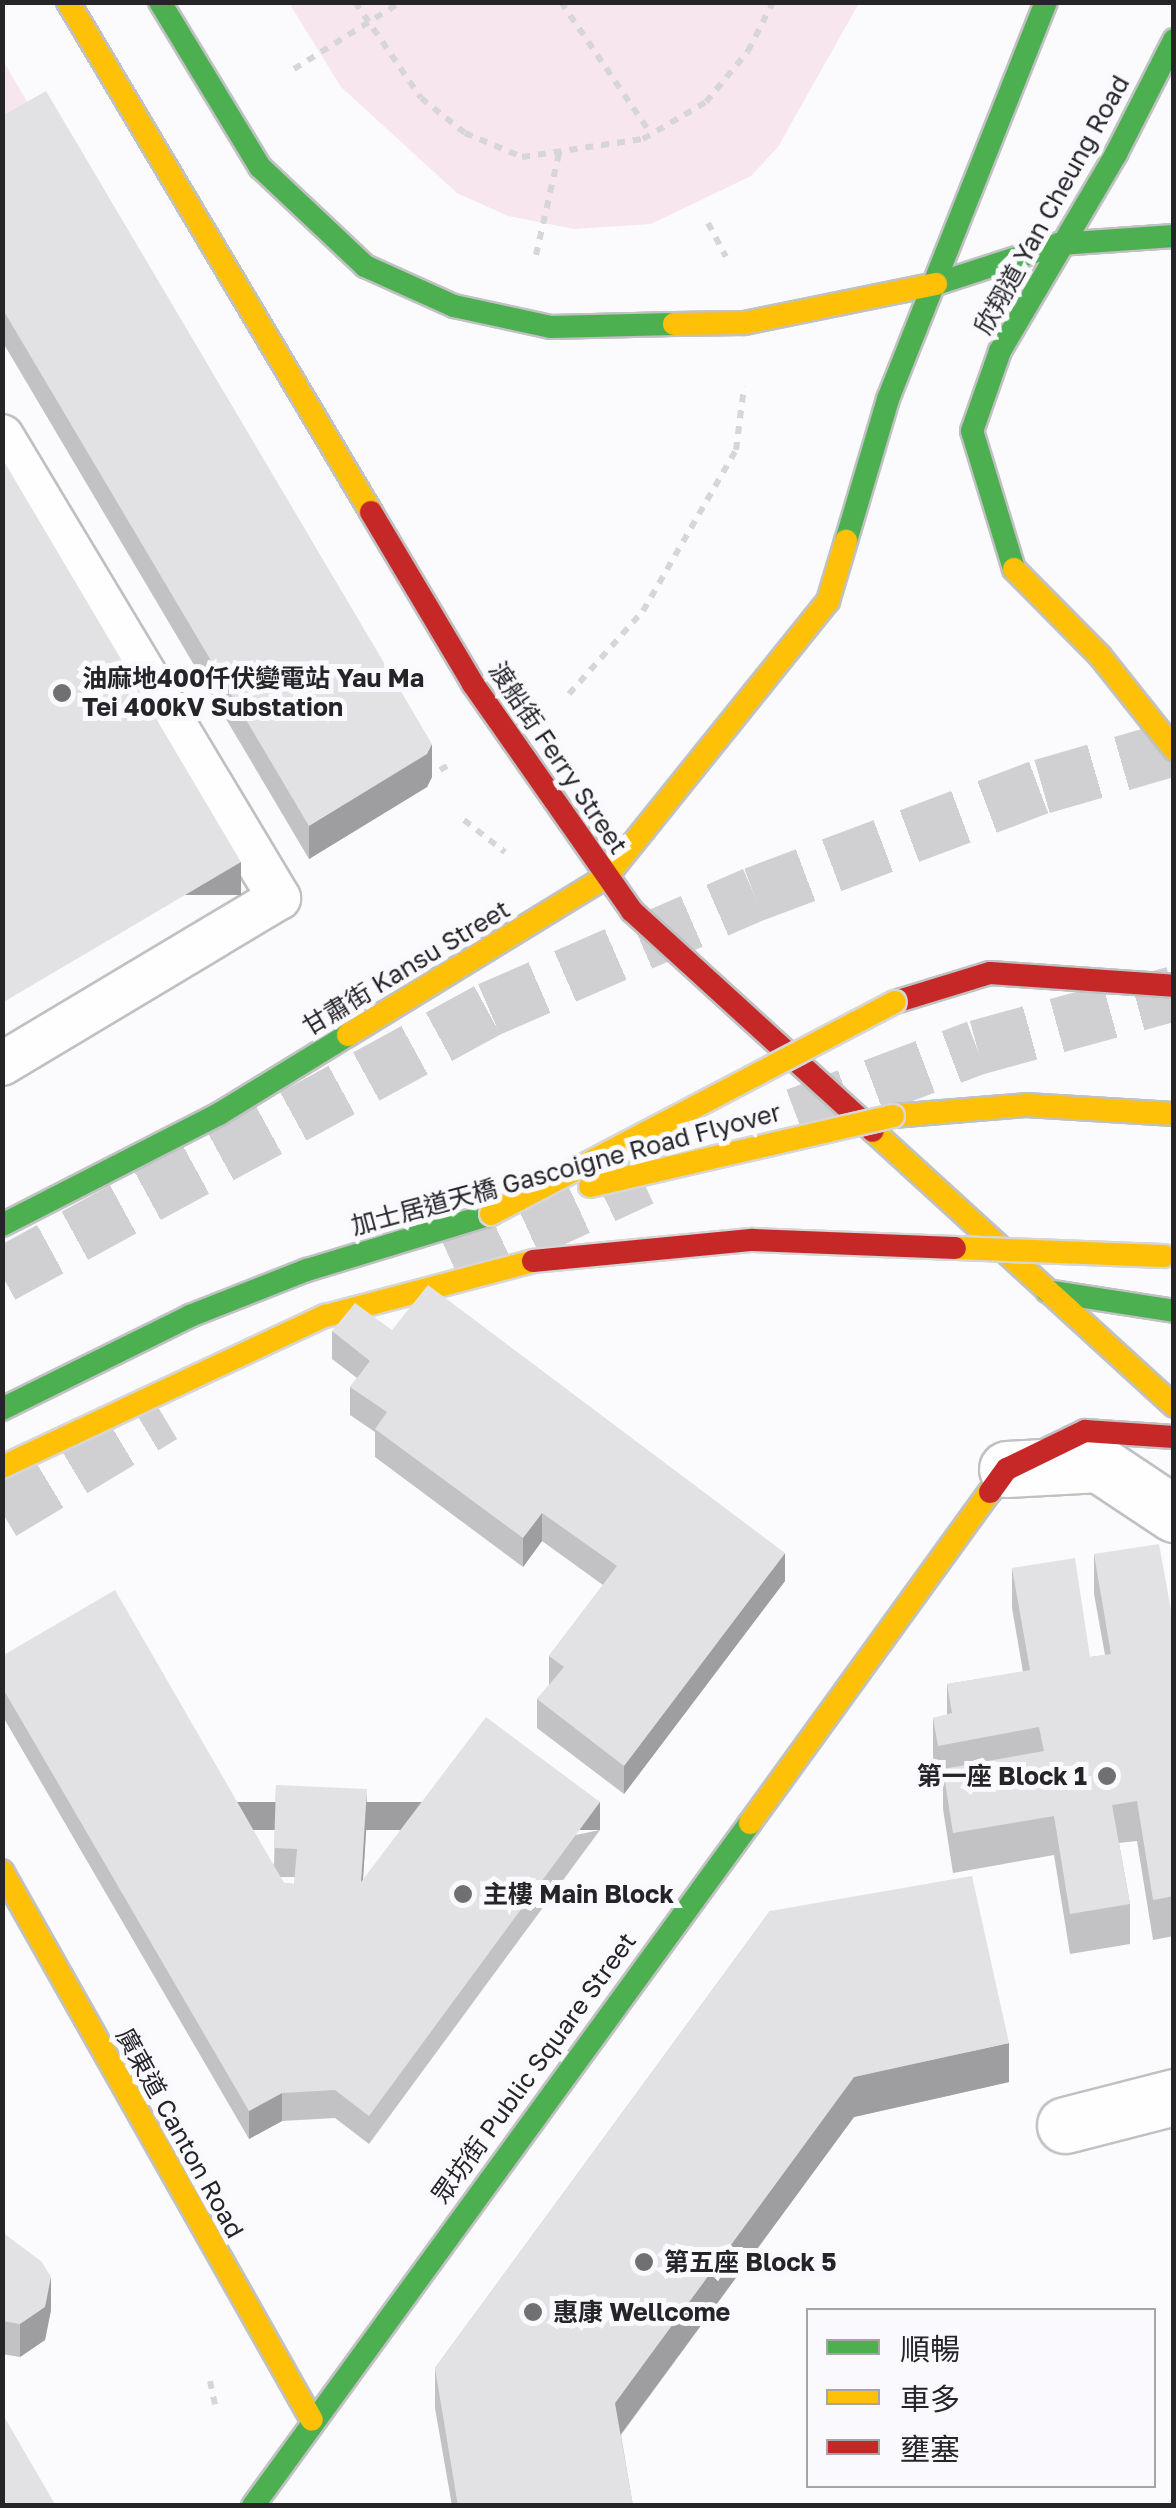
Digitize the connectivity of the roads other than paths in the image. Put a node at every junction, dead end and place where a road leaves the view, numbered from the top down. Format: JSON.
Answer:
{"nodes":[{"id":1,"x":68,"y":2,"type":"edge"},
{"id":2,"x":160,"y":2,"type":"edge"},
{"id":3,"x":1046,"y":2,"type":"edge"},
{"id":4,"x":1174,"y":40,"type":"edge"},
{"id":5,"x":1174,"y":236,"type":"edge"},
{"id":6,"x":1060,"y":244,"type":"junction"},
{"id":7,"x":936,"y":284,"type":"junction"},
{"id":8,"x":2,"y":436,"type":"edge"},
{"id":9,"x":1174,"y":749,"type":"edge"},
{"id":10,"x":606,"y":877,"type":"junction"},
{"id":11,"x":1174,"y":986,"type":"edge"},
{"id":12,"x":2,"y":1064,"type":"edge"},
{"id":13,"x":1174,"y":1114,"type":"edge"},
{"id":14,"x":491,"y":1214,"type":"junction"},
{"id":15,"x":2,"y":1225,"type":"edge"},
{"id":16,"x":1170,"y":1258,"type":"edge"},
{"id":17,"x":1047,"y":1292,"type":"junction"},
{"id":18,"x":1174,"y":1311,"type":"edge"},
{"id":19,"x":1174,"y":1406,"type":"edge"},
{"id":20,"x":2,"y":1410,"type":"edge"},
{"id":21,"x":1174,"y":1438,"type":"edge"},
{"id":22,"x":2,"y":1467,"type":"edge"},
{"id":23,"x":1007,"y":1470,"type":"junction"},
{"id":24,"x":1174,"y":1514,"type":"edge"},
{"id":25,"x":2,"y":1871,"type":"edge"},
{"id":26,"x":1174,"y":2097,"type":"edge"},
{"id":27,"x":1066,"y":2125,"type":"dead end"},
{"id":28,"x":312,"y":2420,"type":"junction"},
{"id":29,"x":253,"y":2506,"type":"edge"}],
"edges":[{"from":1,"to":10,"type":"main road","name":"渡船街 Ferry Street"},
{"from":2,"to":7,"type":"main road"},
{"from":3,"to":7,"type":"main road"},
{"from":4,"to":6,"type":"main road","name":"欣翔道 Yan Cheung Road"},
{"from":5,"to":6,"type":"main road"},
{"from":6,"to":7,"type":"main road"},
{"from":6,"to":9,"type":"main road","name":"欣翔道 Yan Cheung Road"},
{"from":7,"to":10,"type":"main road","name":"甘肅街 Kansu Street"},
{"from":8,"to":12,"type":"lane"},
{"from":10,"to":15,"type":"main road","name":"甘肅街 Kansu Street"},
{"from":10,"to":17,"type":"main road","name":"渡船街 Ferry Street"},
{"from":11,"to":14,"type":"main road","bridge":true},
{"from":13,"to":14,"type":"main road","name":"加士居道天橋 Gascoigne Road Flyover","bridge":true},
{"from":14,"to":20,"type":"main road","name":"加士居道天橋 Gascoigne Road Flyover"},
{"from":16,"to":22,"type":"main road","bridge":true},
{"from":17,"to":18,"type":"main road"},
{"from":17,"to":19,"type":"main road","name":"渡船街 Ferry Street"},
{"from":21,"to":23,"type":"main road","name":"眾坊街 Public Square Street"},
{"from":23,"to":24,"type":"street"},
{"from":23,"to":28,"type":"main road","name":"眾坊街 Public Square Street"},
{"from":25,"to":28,"type":"main road","name":"廣東道 Canton Road"},
{"from":26,"to":27,"type":"street"},
{"from":28,"to":29,"type":"main road","name":"眾坊街 Public Square Street"}]}
